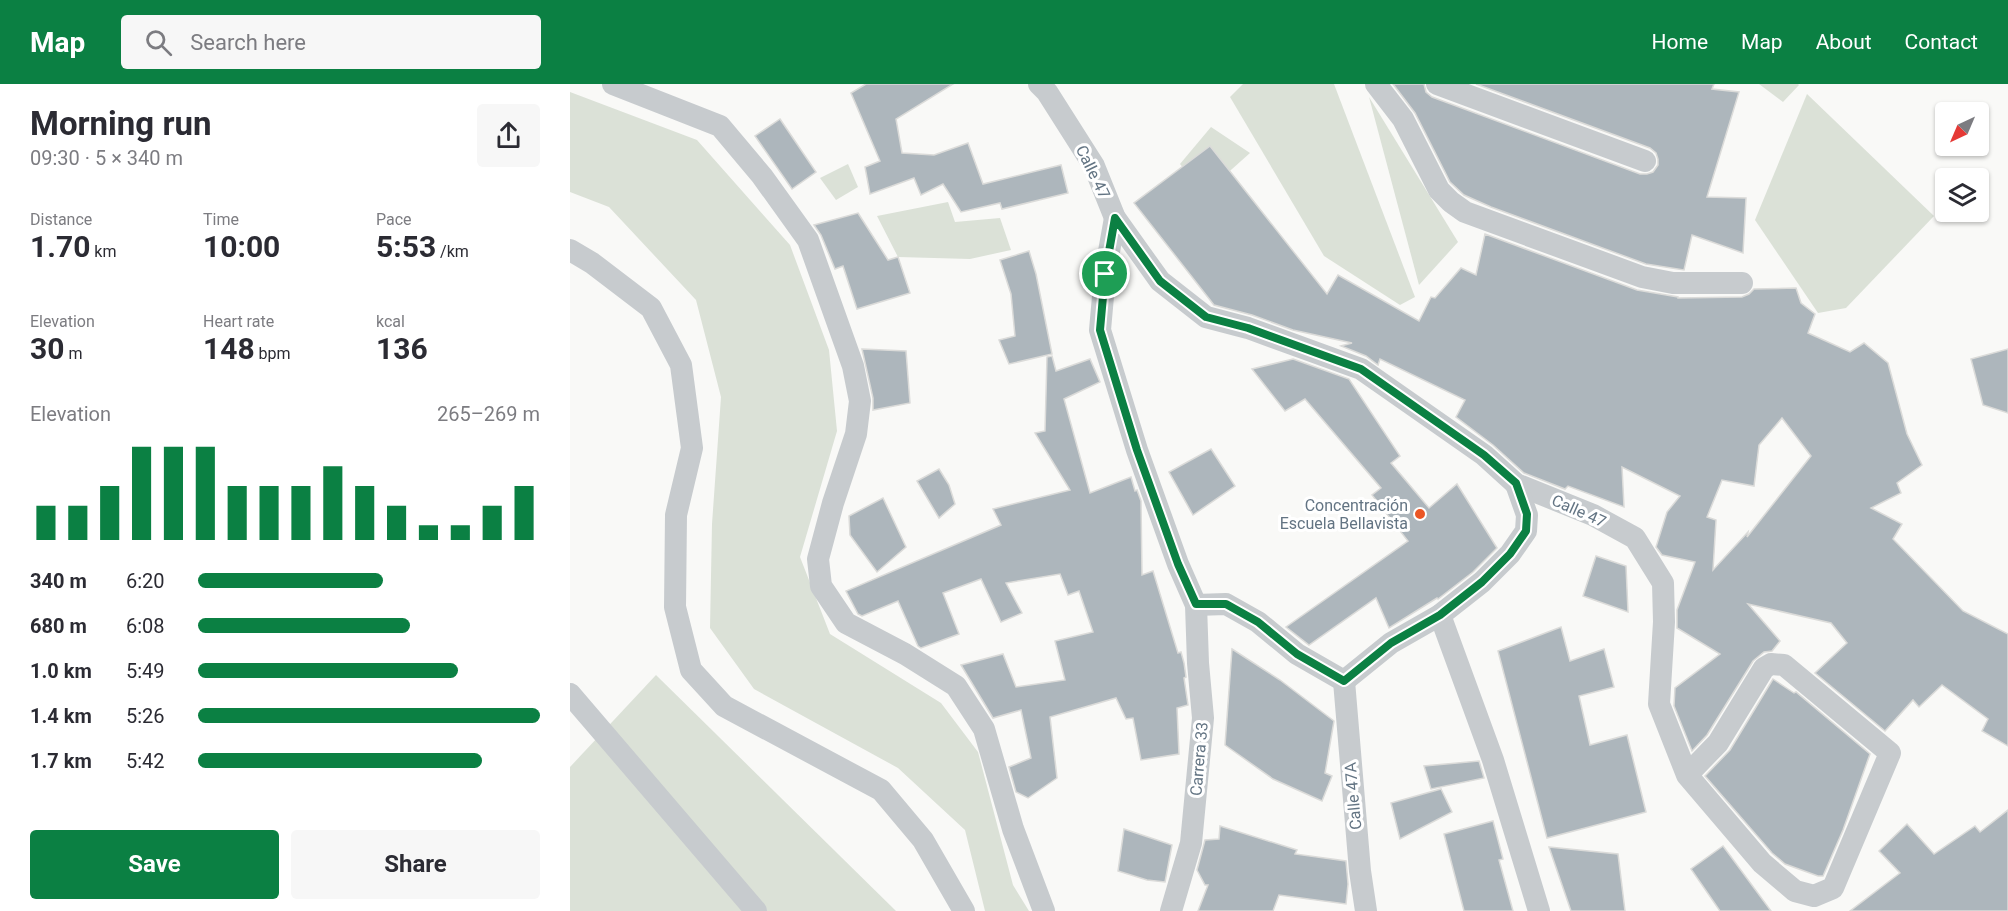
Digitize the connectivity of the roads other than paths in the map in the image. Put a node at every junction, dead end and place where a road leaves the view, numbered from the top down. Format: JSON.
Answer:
{"nodes":[{"id":1,"x":613,"y":84,"type":"edge"},
{"id":2,"x":1039,"y":84,"type":"edge"},
{"id":3,"x":1376,"y":84,"type":"edge"},
{"id":4,"x":1437,"y":84,"type":"edge"},
{"id":5,"x":1645,"y":161,"type":"dead end"},
{"id":6,"x":1115,"y":218,"type":"junction"},
{"id":7,"x":570,"y":250,"type":"edge"},
{"id":8,"x":1742,"y":283,"type":"dead end"},
{"id":9,"x":1516,"y":483,"type":"junction"},
{"id":10,"x":1196,"y":604,"type":"junction"},
{"id":11,"x":1440,"y":615,"type":"junction"},
{"id":12,"x":1344,"y":681,"type":"junction"},
{"id":13,"x":570,"y":694,"type":"edge"},
{"id":14,"x":1687,"y":775,"type":"junction"},
{"id":15,"x":756,"y":911,"type":"edge"},
{"id":16,"x":964,"y":911,"type":"edge"},
{"id":17,"x":1044,"y":911,"type":"edge"},
{"id":18,"x":1171,"y":911,"type":"edge"},
{"id":19,"x":1366,"y":911,"type":"edge"},
{"id":20,"x":1539,"y":911,"type":"edge"}],
"edges":[{"from":1,"to":17,"type":"street"},
{"from":2,"to":6,"type":"street","name":"Calle 47"},
{"from":3,"to":8,"type":"street"},
{"from":4,"to":5,"type":"street"},
{"from":6,"to":9,"type":"street","name":"Calle 47"},
{"from":6,"to":10,"type":"street"},
{"from":7,"to":16,"type":"street"},
{"from":9,"to":11,"type":"street"},
{"from":9,"to":14,"type":"street","name":"Calle 47"},
{"from":10,"to":12,"type":"street"},
{"from":10,"to":18,"type":"street","name":"Carrera 33"},
{"from":11,"to":12,"type":"street"},
{"from":11,"to":20,"type":"street"},
{"from":12,"to":19,"type":"street","name":"Calle 47A"},
{"from":13,"to":15,"type":"street"},
{"from":14,"to":14,"type":"street","name":"Calle 47"}]}
